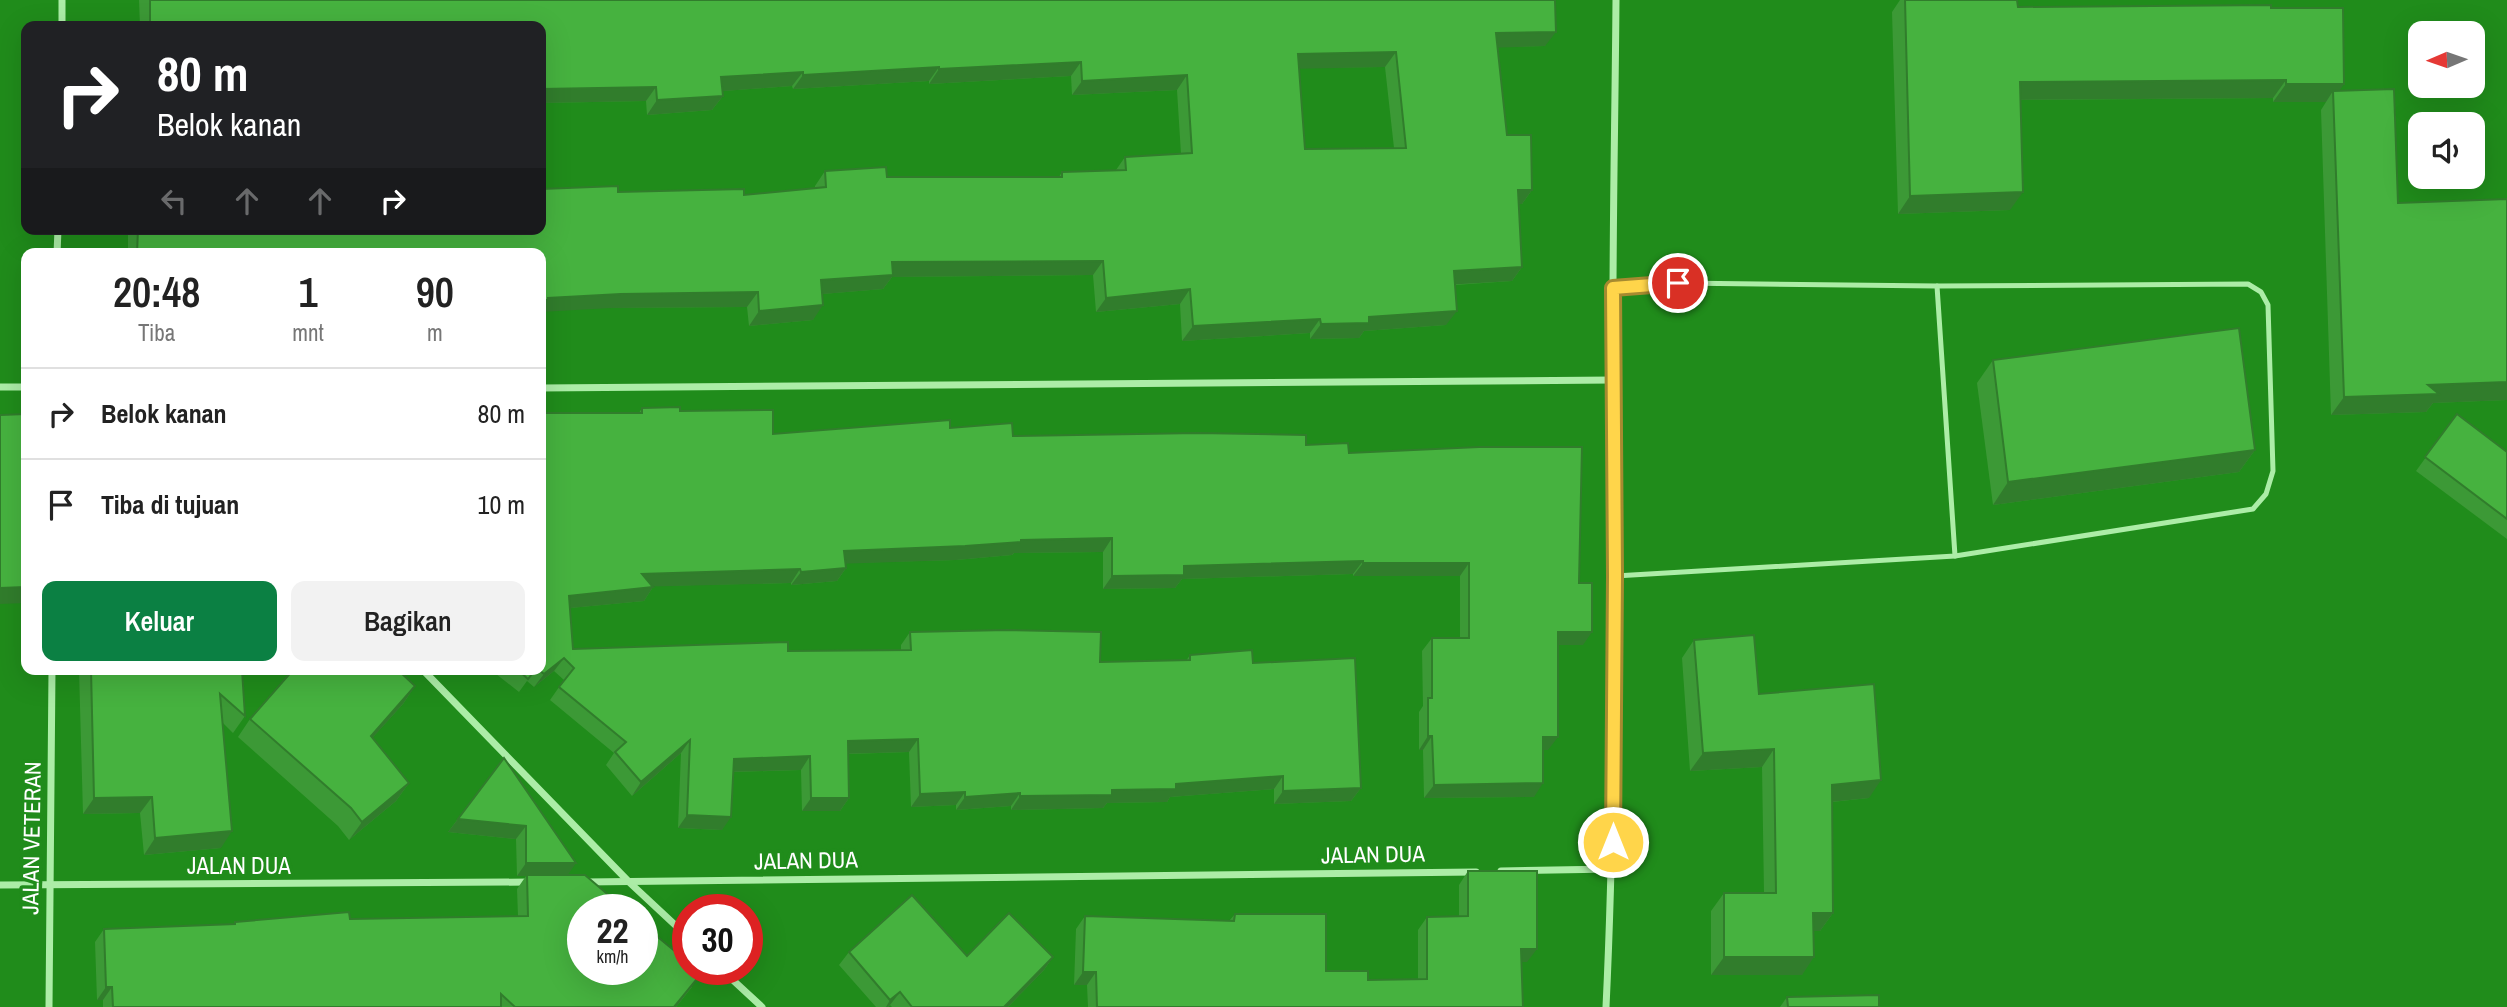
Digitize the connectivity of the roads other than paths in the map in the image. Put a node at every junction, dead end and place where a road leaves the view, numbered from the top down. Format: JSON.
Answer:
{"nodes":[{"id":1,"x":62,"y":0,"type":"edge"},
{"id":2,"x":1616,"y":0,"type":"edge"},
{"id":3,"x":62,"y":21,"type":"edge"},
{"id":4,"x":1937,"y":286,"type":"junction"},
{"id":5,"x":1613,"y":288,"type":"junction"},
{"id":6,"x":1613,"y":380,"type":"junction"},
{"id":7,"x":0,"y":387,"type":"edge"},
{"id":8,"x":21,"y":387,"type":"edge"},
{"id":9,"x":546,"y":388,"type":"edge"},
{"id":10,"x":1955,"y":556,"type":"junction"},
{"id":11,"x":1615,"y":576,"type":"junction"},
{"id":12,"x":52,"y":675,"type":"edge"},
{"id":13,"x":428,"y":675,"type":"edge"},
{"id":14,"x":1613,"y":869,"type":"junction"},
{"id":15,"x":546,"y":882,"type":"edge"},
{"id":16,"x":574,"y":882,"type":"edge"},
{"id":17,"x":629,"y":882,"type":"junction"},
{"id":18,"x":0,"y":885,"type":"edge"},
{"id":19,"x":50,"y":885,"type":"junction"},
{"id":20,"x":672,"y":922,"type":"edge"},
{"id":21,"x":738,"y":985,"type":"edge"},
{"id":22,"x":49,"y":1007,"type":"edge"},
{"id":23,"x":762,"y":1007,"type":"edge"},
{"id":24,"x":1606,"y":1007,"type":"edge"}],
"edges":[{"from":1,"to":3,"type":"street"},
{"from":2,"to":5,"type":"street"},
{"from":4,"to":5,"type":"lane"},
{"from":4,"to":10,"type":"lane"},
{"from":4,"to":10,"type":"lane"},
{"from":5,"to":6,"type":"street"},
{"from":6,"to":9,"type":"street"},
{"from":6,"to":11,"type":"street"},
{"from":7,"to":8,"type":"street"},
{"from":10,"to":11,"type":"lane"},
{"from":11,"to":14,"type":"street"},
{"from":12,"to":19,"type":"street","name":"JALAN VETERAN"},
{"from":13,"to":17,"type":"street"},
{"from":14,"to":17,"type":"street","name":"JALAN DUA"},
{"from":14,"to":24,"type":"street"},
{"from":15,"to":19,"type":"street","name":"JALAN DUA"},
{"from":16,"to":17,"type":"street","name":"JALAN DUA"},
{"from":17,"to":20,"type":"street"},
{"from":18,"to":19,"type":"street","name":"JALAN DUA"},
{"from":19,"to":22,"type":"street","name":"JALAN VETERAN"},
{"from":21,"to":23,"type":"street"}]}
